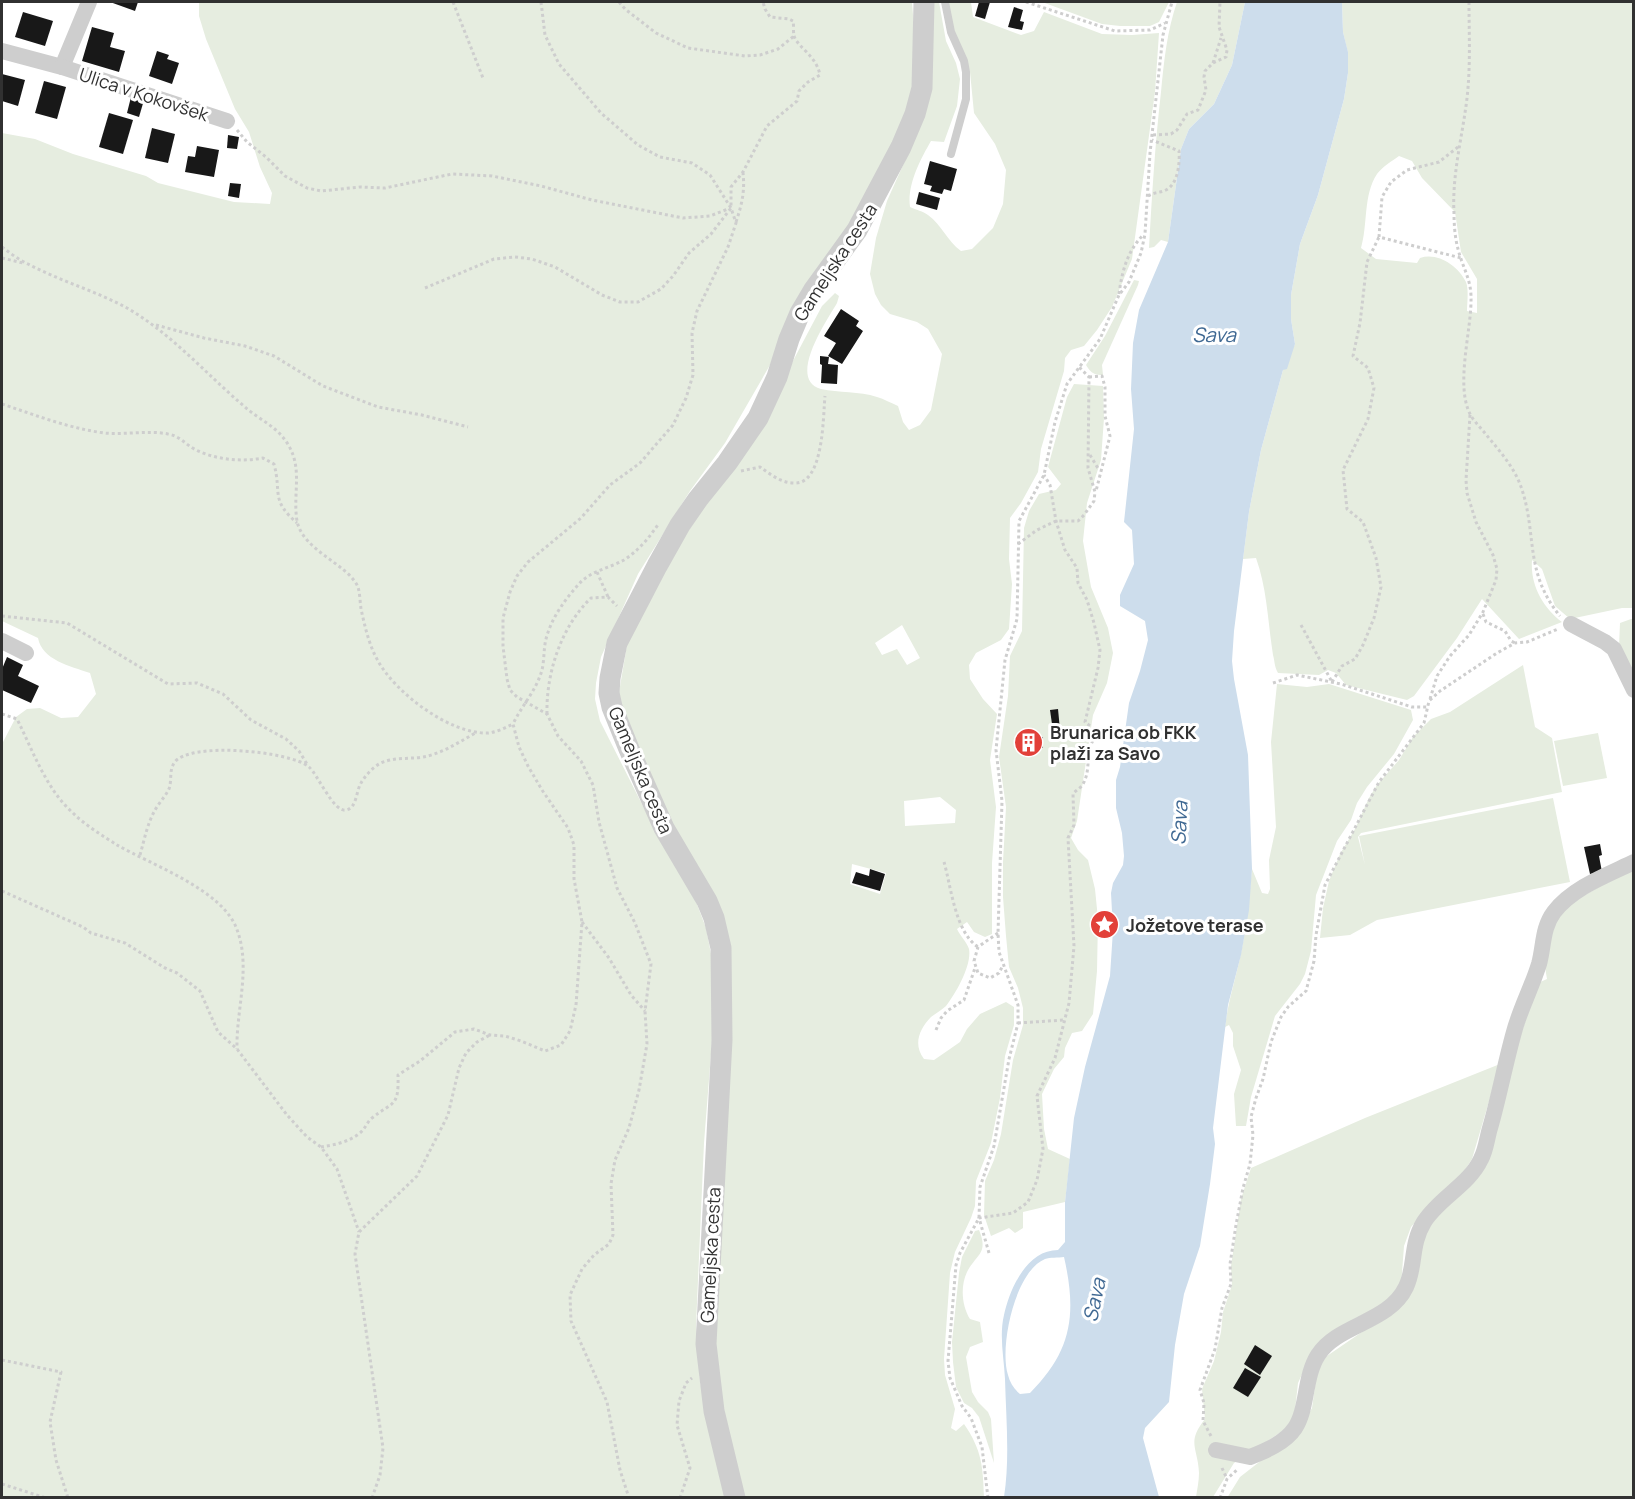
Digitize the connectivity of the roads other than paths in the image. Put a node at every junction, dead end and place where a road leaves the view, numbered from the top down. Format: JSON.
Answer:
{"nodes":[{"id":1,"x":89,"y":2,"type":"edge"},
{"id":2,"x":924,"y":2,"type":"edge"},
{"id":3,"x":945,"y":2,"type":"edge"},
{"id":4,"x":2,"y":51,"type":"edge"},
{"id":5,"x":62,"y":67,"type":"junction"},
{"id":6,"x":227,"y":121,"type":"road end"},
{"id":7,"x":951,"y":154,"type":"dead end"},
{"id":8,"x":1571,"y":624,"type":"road end"},
{"id":9,"x":2,"y":642,"type":"edge"},
{"id":10,"x":26,"y":653,"type":"dead end"},
{"id":11,"x":1634,"y":690,"type":"edge"},
{"id":12,"x":1634,"y":862,"type":"edge"},
{"id":13,"x":1216,"y":1450,"type":"dead end"},
{"id":14,"x":735,"y":1497,"type":"edge"}],
"edges":[{"from":1,"to":5,"type":"street","name":"Ulica v Kokovšek"},
{"from":2,"to":14,"type":"street","name":"Gameljska cesta"},
{"from":3,"to":7,"type":"lane"},
{"from":4,"to":5,"type":"street","name":"Ulica v Kokovšek"},
{"from":5,"to":6,"type":"street","name":"Ulica v Kokovšek"},
{"from":8,"to":11,"type":"street"},
{"from":9,"to":10,"type":"street"},
{"from":12,"to":13,"type":"street"}]}
